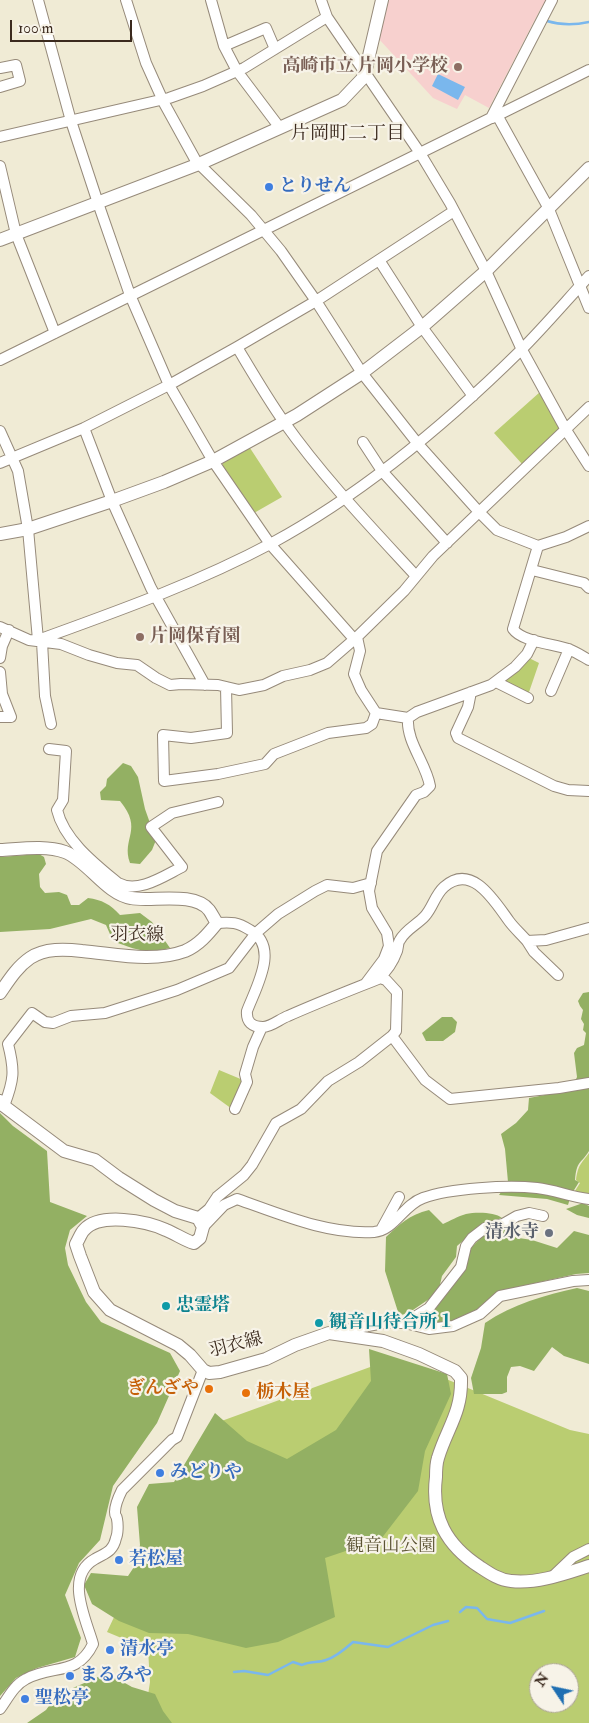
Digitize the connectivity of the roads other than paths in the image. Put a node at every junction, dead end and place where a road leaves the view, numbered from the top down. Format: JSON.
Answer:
{"nodes":[{"id":1,"x":38,"y":0,"type":"edge"},
{"id":2,"x":126,"y":0,"type":"edge"},
{"id":3,"x":211,"y":0,"type":"edge"},
{"id":4,"x":321,"y":0,"type":"edge"},
{"id":5,"x":382,"y":0,"type":"edge"},
{"id":6,"x":552,"y":0,"type":"edge"},
{"id":7,"x":327,"y":16,"type":"junction"},
{"id":8,"x":224,"y":46,"type":"junction"},
{"id":9,"x":275,"y":49,"type":"junction"},
{"id":10,"x":0,"y":68,"type":"edge"},
{"id":11,"x":589,"y":70,"type":"edge"},
{"id":12,"x":237,"y":71,"type":"junction"},
{"id":13,"x":365,"y":73,"type":"junction"},
{"id":14,"x":0,"y":87,"type":"edge"},
{"id":15,"x":162,"y":99,"type":"junction"},
{"id":16,"x":494,"y":117,"type":"junction"},
{"id":17,"x":71,"y":121,"type":"junction"},
{"id":18,"x":280,"y":128,"type":"junction"},
{"id":19,"x":0,"y":137,"type":"edge"},
{"id":20,"x":420,"y":153,"type":"junction"},
{"id":21,"x":198,"y":164,"type":"junction"},
{"id":22,"x":0,"y":166,"type":"edge"},
{"id":23,"x":589,"y":168,"type":"edge"},
{"id":24,"x":98,"y":203,"type":"junction"},
{"id":25,"x":548,"y":207,"type":"junction"},
{"id":26,"x":454,"y":210,"type":"junction"},
{"id":27,"x":262,"y":230,"type":"junction"},
{"id":28,"x":16,"y":234,"type":"junction"},
{"id":29,"x":0,"y":240,"type":"edge"},
{"id":30,"x":379,"y":260,"type":"junction"},
{"id":31,"x":486,"y":271,"type":"junction"},
{"id":32,"x":589,"y":276,"type":"edge"},
{"id":33,"x":580,"y":286,"type":"junction"},
{"id":34,"x":130,"y":295,"type":"junction"},
{"id":35,"x":316,"y":301,"type":"junction"},
{"id":36,"x":589,"y":308,"type":"edge"},
{"id":37,"x":422,"y":327,"type":"junction"},
{"id":38,"x":55,"y":333,"type":"junction"},
{"id":39,"x":236,"y":347,"type":"junction"},
{"id":40,"x":522,"y":350,"type":"junction"},
{"id":41,"x":0,"y":360,"type":"edge"},
{"id":42,"x":362,"y":373,"type":"junction"},
{"id":43,"x":169,"y":385,"type":"junction"},
{"id":44,"x":474,"y":396,"type":"junction"},
{"id":45,"x":589,"y":407,"type":"edge"},
{"id":46,"x":284,"y":422,"type":"junction"},
{"id":47,"x":84,"y":428,"type":"junction"},
{"id":48,"x":566,"y":430,"type":"junction"},
{"id":49,"x":0,"y":431,"type":"edge"},
{"id":50,"x":363,"y":442,"type":"dead end"},
{"id":51,"x":418,"y":444,"type":"junction"},
{"id":52,"x":11,"y":458,"type":"junction"},
{"id":53,"x":213,"y":461,"type":"junction"},
{"id":54,"x":0,"y":463,"type":"edge"},
{"id":55,"x":589,"y":466,"type":"edge"},
{"id":56,"x":382,"y":471,"type":"junction"},
{"id":57,"x":344,"y":499,"type":"junction"},
{"id":58,"x":112,"y":501,"type":"junction"},
{"id":59,"x":479,"y":512,"type":"junction"},
{"id":60,"x":589,"y":526,"type":"edge"},
{"id":61,"x":28,"y":529,"type":"junction"},
{"id":62,"x":0,"y":534,"type":"edge"},
{"id":63,"x":447,"y":543,"type":"junction"},
{"id":64,"x":270,"y":544,"type":"junction"},
{"id":65,"x":538,"y":546,"type":"junction"},
{"id":66,"x":532,"y":570,"type":"junction"},
{"id":67,"x":416,"y":576,"type":"junction"},
{"id":68,"x":589,"y":588,"type":"edge"},
{"id":69,"x":156,"y":597,"type":"junction"},
{"id":70,"x":4,"y":629,"type":"edge"},
{"id":71,"x":355,"y":638,"type":"junction"},
{"id":72,"x":534,"y":640,"type":"junction"},
{"id":73,"x":40,"y":641,"type":"junction"},
{"id":74,"x":569,"y":649,"type":"junction"},
{"id":75,"x":0,"y":658,"type":"edge"},
{"id":76,"x":589,"y":660,"type":"edge"},
{"id":77,"x":0,"y":672,"type":"edge"},
{"id":78,"x":496,"y":682,"type":"junction"},
{"id":79,"x":205,"y":685,"type":"junction"},
{"id":80,"x":226,"y":687,"type":"junction"},
{"id":81,"x":551,"y":691,"type":"dead end"},
{"id":82,"x":470,"y":692,"type":"junction"},
{"id":83,"x":1,"y":694,"type":"edge"},
{"id":84,"x":528,"y":698,"type":"dead end"},
{"id":85,"x":376,"y":713,"type":"junction"},
{"id":86,"x":0,"y":717,"type":"edge"},
{"id":87,"x":408,"y":718,"type":"junction"},
{"id":88,"x":51,"y":724,"type":"dead end"},
{"id":89,"x":49,"y":748,"type":"dead end"},
{"id":90,"x":589,"y":790,"type":"edge"},
{"id":91,"x":218,"y":802,"type":"dead end"},
{"id":92,"x":0,"y":850,"type":"edge"},
{"id":93,"x":371,"y":883,"type":"junction"},
{"id":94,"x":115,"y":886,"type":"junction"},
{"id":95,"x":217,"y":923,"type":"junction"},
{"id":96,"x":589,"y":928,"type":"edge"},
{"id":97,"x":256,"y":933,"type":"junction"},
{"id":98,"x":527,"y":941,"type":"junction"},
{"id":99,"x":558,"y":976,"type":"dead end"},
{"id":100,"x":380,"y":978,"type":"junction"},
{"id":101,"x":363,"y":985,"type":"junction"},
{"id":102,"x":0,"y":992,"type":"edge"},
{"id":103,"x":262,"y":1027,"type":"junction"},
{"id":104,"x":392,"y":1036,"type":"junction"},
{"id":105,"x":589,"y":1083,"type":"edge"},
{"id":106,"x":2,"y":1104,"type":"edge"},
{"id":107,"x":235,"y":1109,"type":"dead end"},
{"id":108,"x":399,"y":1196,"type":"dead end"},
{"id":109,"x":589,"y":1199,"type":"edge"},
{"id":110,"x":543,"y":1216,"type":"dead end"},
{"id":111,"x":200,"y":1222,"type":"junction"},
{"id":112,"x":381,"y":1230,"type":"junction"},
{"id":113,"x":589,"y":1280,"type":"edge"},
{"id":114,"x":405,"y":1323,"type":"junction"},
{"id":115,"x":329,"y":1333,"type":"junction"},
{"id":116,"x":203,"y":1370,"type":"junction"},
{"id":117,"x":589,"y":1549,"type":"edge"},
{"id":118,"x":589,"y":1566,"type":"edge"},
{"id":119,"x":552,"y":1577,"type":"junction"},
{"id":120,"x":0,"y":1708,"type":"edge"}],
"edges":[{"from":1,"to":17,"type":"street"},
{"from":2,"to":15,"type":"street"},
{"from":3,"to":8,"type":"street"},
{"from":4,"to":7,"type":"street"},
{"from":5,"to":13,"type":"street"},
{"from":6,"to":16,"type":"street"},
{"from":7,"to":9,"type":"street"},
{"from":7,"to":13,"type":"street"},
{"from":8,"to":9,"type":"street"},
{"from":8,"to":12,"type":"street"},
{"from":9,"to":12,"type":"street"},
{"from":10,"to":14,"type":"street"},
{"from":11,"to":16,"type":"street"},
{"from":12,"to":15,"type":"street"},
{"from":12,"to":18,"type":"street"},
{"from":13,"to":18,"type":"street"},
{"from":13,"to":20,"type":"street"},
{"from":15,"to":17,"type":"street"},
{"from":15,"to":21,"type":"street"},
{"from":16,"to":20,"type":"street"},
{"from":16,"to":25,"type":"street"},
{"from":17,"to":19,"type":"street"},
{"from":17,"to":24,"type":"street"},
{"from":18,"to":21,"type":"street"},
{"from":20,"to":26,"type":"street"},
{"from":20,"to":27,"type":"street"},
{"from":21,"to":24,"type":"street"},
{"from":21,"to":27,"type":"street"},
{"from":22,"to":28,"type":"street"},
{"from":23,"to":25,"type":"street"},
{"from":24,"to":28,"type":"street"},
{"from":24,"to":34,"type":"street"},
{"from":25,"to":31,"type":"street"},
{"from":25,"to":33,"type":"street"},
{"from":26,"to":30,"type":"street"},
{"from":26,"to":31,"type":"street"},
{"from":27,"to":34,"type":"street"},
{"from":27,"to":35,"type":"street"},
{"from":28,"to":29,"type":"street"},
{"from":28,"to":38,"type":"street"},
{"from":30,"to":35,"type":"street"},
{"from":30,"to":37,"type":"street"},
{"from":31,"to":37,"type":"street"},
{"from":31,"to":40,"type":"street"},
{"from":32,"to":33,"type":"street"},
{"from":33,"to":36,"type":"street"},
{"from":33,"to":40,"type":"street"},
{"from":34,"to":38,"type":"street"},
{"from":34,"to":43,"type":"street"},
{"from":35,"to":39,"type":"street"},
{"from":35,"to":42,"type":"street"},
{"from":37,"to":42,"type":"street"},
{"from":37,"to":44,"type":"street"},
{"from":38,"to":41,"type":"street"},
{"from":39,"to":43,"type":"street"},
{"from":39,"to":46,"type":"street"},
{"from":40,"to":44,"type":"street"},
{"from":40,"to":48,"type":"street"},
{"from":42,"to":46,"type":"street"},
{"from":42,"to":51,"type":"street"},
{"from":43,"to":47,"type":"street"},
{"from":43,"to":53,"type":"street"},
{"from":44,"to":51,"type":"street"},
{"from":45,"to":48,"type":"street"},
{"from":46,"to":53,"type":"street"},
{"from":46,"to":57,"type":"street"},
{"from":47,"to":52,"type":"street"},
{"from":47,"to":58,"type":"street"},
{"from":48,"to":55,"type":"street"},
{"from":48,"to":59,"type":"street"},
{"from":49,"to":52,"type":"street"},
{"from":50,"to":56,"type":"street"},
{"from":51,"to":56,"type":"street"},
{"from":51,"to":59,"type":"street"},
{"from":52,"to":54,"type":"street"},
{"from":52,"to":61,"type":"street"},
{"from":53,"to":58,"type":"street"},
{"from":53,"to":64,"type":"street"},
{"from":56,"to":57,"type":"street"},
{"from":56,"to":63,"type":"street"},
{"from":57,"to":64,"type":"street"},
{"from":57,"to":67,"type":"street"},
{"from":58,"to":61,"type":"street"},
{"from":58,"to":69,"type":"street"},
{"from":59,"to":63,"type":"street"},
{"from":59,"to":65,"type":"street"},
{"from":60,"to":65,"type":"street"},
{"from":61,"to":62,"type":"street"},
{"from":61,"to":73,"type":"street"},
{"from":63,"to":67,"type":"street"},
{"from":64,"to":69,"type":"street"},
{"from":64,"to":71,"type":"street"},
{"from":65,"to":66,"type":"street"},
{"from":66,"to":68,"type":"street"},
{"from":66,"to":72,"type":"street"},
{"from":67,"to":71,"type":"street"},
{"from":69,"to":73,"type":"street"},
{"from":69,"to":79,"type":"street"},
{"from":70,"to":73,"type":"street"},
{"from":70,"to":75,"type":"street"},
{"from":71,"to":80,"type":"street"},
{"from":71,"to":85,"type":"street"},
{"from":72,"to":74,"type":"street"},
{"from":72,"to":78,"type":"street"},
{"from":73,"to":79,"type":"street"},
{"from":73,"to":88,"type":"street"},
{"from":74,"to":76,"type":"street"},
{"from":74,"to":81,"type":"street"},
{"from":77,"to":83,"type":"street"},
{"from":78,"to":82,"type":"street"},
{"from":78,"to":84,"type":"street"},
{"from":79,"to":80,"type":"street"},
{"from":80,"to":85,"type":"street"},
{"from":82,"to":87,"type":"street"},
{"from":82,"to":90,"type":"street"},
{"from":83,"to":86,"type":"street"},
{"from":85,"to":87,"type":"street"},
{"from":87,"to":93,"type":"street"},
{"from":89,"to":94,"type":"street"},
{"from":91,"to":94,"type":"street"},
{"from":92,"to":94,"type":"street"},
{"from":93,"to":97,"type":"street"},
{"from":93,"to":101,"type":"street"},
{"from":94,"to":95,"type":"street"},
{"from":95,"to":97,"type":"street"},
{"from":95,"to":102,"type":"street","name":"羽衣線"},
{"from":96,"to":98,"type":"street"},
{"from":97,"to":103,"type":"street"},
{"from":97,"to":106,"type":"street"},
{"from":98,"to":99,"type":"street"},
{"from":98,"to":100,"type":"street"},
{"from":100,"to":101,"type":"street"},
{"from":100,"to":104,"type":"street"},
{"from":101,"to":103,"type":"street"},
{"from":103,"to":107,"type":"street"},
{"from":104,"to":105,"type":"street"},
{"from":104,"to":111,"type":"street"},
{"from":106,"to":111,"type":"street"},
{"from":108,"to":112,"type":"street"},
{"from":109,"to":112,"type":"street"},
{"from":110,"to":114,"type":"street"},
{"from":111,"to":112,"type":"street"},
{"from":111,"to":116,"type":"street","name":"羽衣線"},
{"from":113,"to":114,"type":"street"},
{"from":114,"to":115,"type":"street"},
{"from":115,"to":116,"type":"street","name":"羽衣線"},
{"from":115,"to":119,"type":"street","name":"羽衣線"},
{"from":116,"to":120,"type":"street"},
{"from":117,"to":119,"type":"street"},
{"from":118,"to":119,"type":"street","name":"羽衣線"}]}
